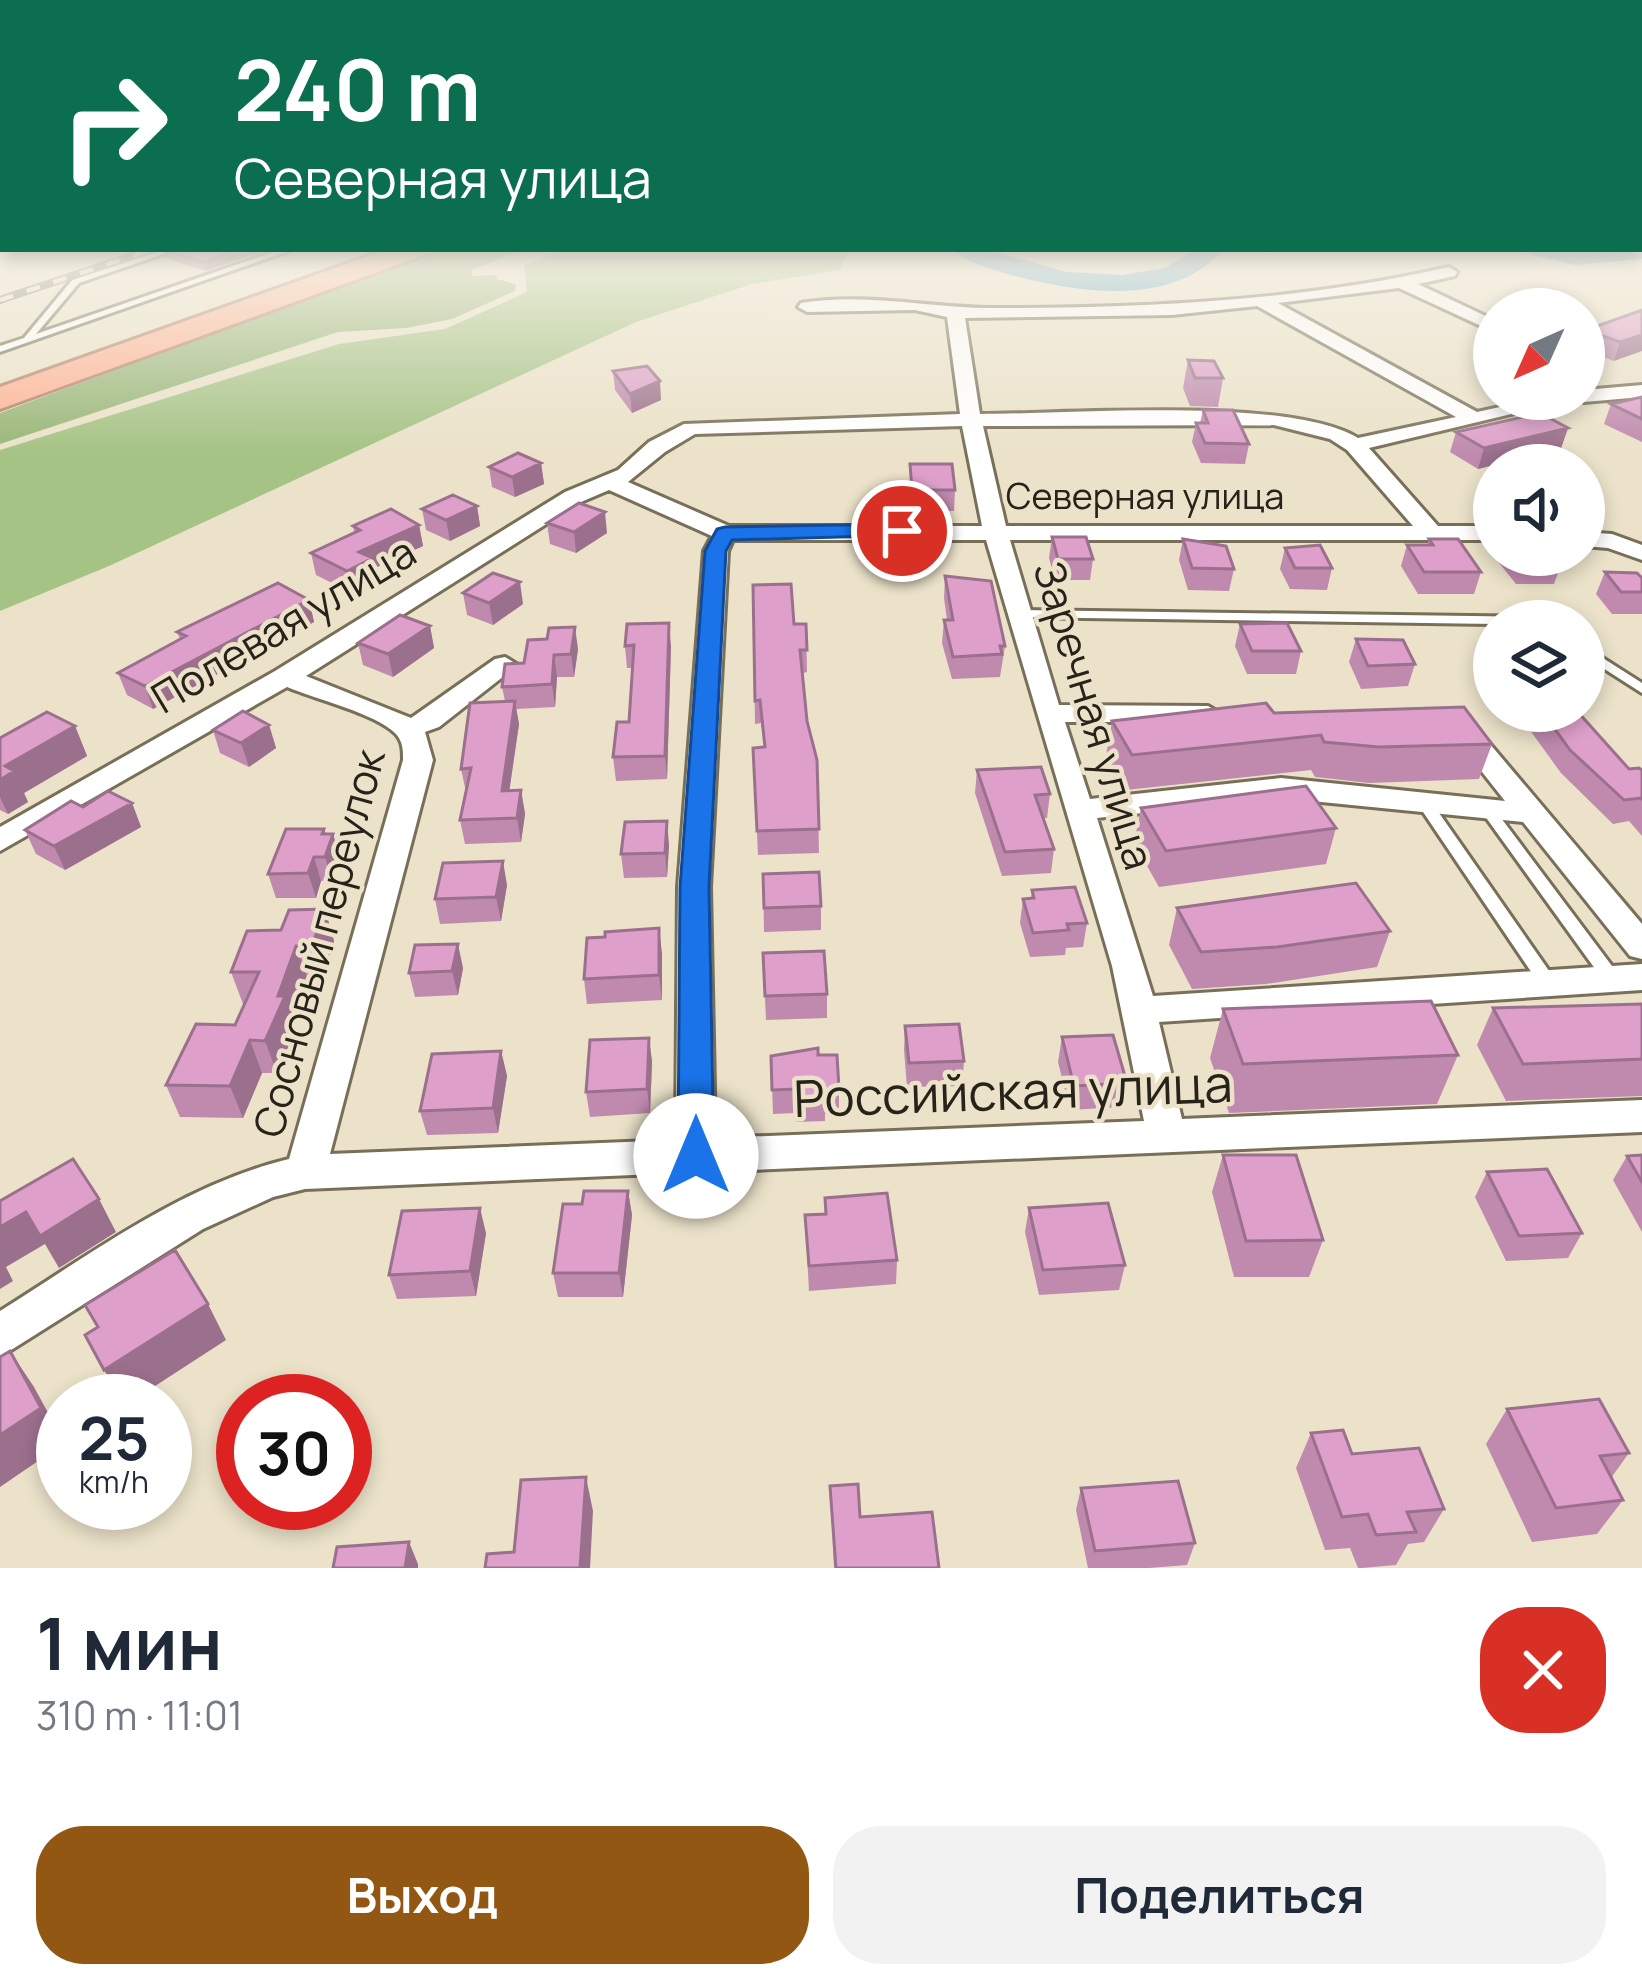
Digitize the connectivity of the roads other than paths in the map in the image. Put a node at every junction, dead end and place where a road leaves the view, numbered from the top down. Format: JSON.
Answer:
{"nodes":[{"id":1,"x":53,"y":308,"type":"edge"},
{"id":2,"x":116,"y":308,"type":"edge"},
{"id":3,"x":209,"y":308,"type":"edge"},
{"id":4,"x":251,"y":308,"type":"edge"},
{"id":5,"x":931,"y":308,"type":"edge"},
{"id":6,"x":1188,"y":308,"type":"edge"},
{"id":7,"x":1275,"y":308,"type":"edge"},
{"id":8,"x":955,"y":313,"type":"junction"},
{"id":9,"x":25,"y":340,"type":"junction"},
{"id":10,"x":0,"y":349,"type":"edge"},
{"id":11,"x":1605,"y":378,"type":"edge"},
{"id":12,"x":0,"y":382,"type":"edge"},
{"id":13,"x":1636,"y":391,"type":"edge"},
{"id":14,"x":1605,"y":394,"type":"edge"},
{"id":15,"x":0,"y":399,"type":"edge"},
{"id":16,"x":1473,"y":418,"type":"joint"},
{"id":17,"x":971,"y":420,"type":"junction"},
{"id":18,"x":1354,"y":446,"type":"junction"},
{"id":19,"x":611,"y":483,"type":"junction"},
{"id":20,"x":995,"y":530,"type":"junction"},
{"id":21,"x":1431,"y":532,"type":"junction"},
{"id":22,"x":725,"y":533,"type":"junction"},
{"id":23,"x":1473,"y":533,"type":"edge"},
{"id":24,"x":1605,"y":540,"type":"edge"},
{"id":25,"x":1642,"y":553,"type":"edge"},
{"id":26,"x":1019,"y":614,"type":"junction"},
{"id":27,"x":1473,"y":620,"type":"edge"},
{"id":28,"x":1605,"y":664,"type":"edge"},
{"id":29,"x":506,"y":665,"type":"edge"},
{"id":30,"x":285,"y":677,"type":"junction"},
{"id":31,"x":1642,"y":689,"type":"edge"},
{"id":32,"x":1048,"y":713,"type":"junction"},
{"id":33,"x":1237,"y":714,"type":"edge"},
{"id":34,"x":1426,"y":715,"type":"edge"},
{"id":35,"x":408,"y":728,"type":"junction"},
{"id":36,"x":1425,"y":802,"type":"junction"},
{"id":37,"x":1487,"y":809,"type":"junction"},
{"id":38,"x":1079,"y":810,"type":"junction"},
{"id":39,"x":1527,"y":813,"type":"junction"},
{"id":40,"x":0,"y":842,"type":"edge"},
{"id":41,"x":1642,"y":947,"type":"edge"},
{"id":42,"x":1627,"y":978,"type":"edge"},
{"id":43,"x":1548,"y":983,"type":"junction"},
{"id":44,"x":1139,"y":1010,"type":"junction"},
{"id":45,"x":1642,"y":1116,"type":"edge"},
{"id":46,"x":1167,"y":1139,"type":"junction"},
{"id":47,"x":696,"y":1156,"type":"junction"},
{"id":48,"x":305,"y":1172,"type":"junction"},
{"id":49,"x":0,"y":1336,"type":"edge"}],
"edges":[{"from":1,"to":9,"type":"lane"},
{"from":2,"to":9,"type":"lane"},
{"from":3,"to":12,"type":"highway"},
{"from":4,"to":15,"type":"highway"},
{"from":5,"to":8,"type":"street"},
{"from":6,"to":8,"type":"street"},
{"from":7,"to":16,"type":"street"},
{"from":8,"to":17,"type":"street","name":"Заречная улица"},
{"from":9,"to":10,"type":"lane"},
{"from":11,"to":13,"type":"street"},
{"from":13,"to":14,"type":"street"},
{"from":16,"to":18,"type":"street"},
{"from":17,"to":18,"type":"street","name":"Полевая улица"},
{"from":17,"to":19,"type":"street","name":"Полевая улица"},
{"from":17,"to":20,"type":"street","name":"Заречная улица"},
{"from":18,"to":21,"type":"street"},
{"from":19,"to":22,"type":"street"},
{"from":19,"to":30,"type":"street","name":"Полевая улица"},
{"from":20,"to":21,"type":"street","name":"Северная улица"},
{"from":20,"to":22,"type":"street","name":"Северная улица"},
{"from":20,"to":26,"type":"street","name":"Заречная улица"},
{"from":21,"to":23,"type":"street","name":"Северная улица"},
{"from":22,"to":47,"type":"street"},
{"from":24,"to":25,"type":"street"},
{"from":26,"to":27,"type":"lane"},
{"from":26,"to":32,"type":"street","name":"Заречная улица"},
{"from":28,"to":31,"type":"lane"},
{"from":29,"to":35,"type":"street"},
{"from":30,"to":35,"type":"street","name":"Сосновый переулок"},
{"from":30,"to":40,"type":"street","name":"Полевая улица"},
{"from":32,"to":33,"type":"street"},
{"from":32,"to":38,"type":"street","name":"Заречная улица"},
{"from":34,"to":39,"type":"street"},
{"from":35,"to":48,"type":"street","name":"Сосновый переулок"},
{"from":36,"to":37,"type":"street"},
{"from":36,"to":38,"type":"street"},
{"from":36,"to":43,"type":"lane"},
{"from":37,"to":39,"type":"street"},
{"from":37,"to":42,"type":"lane"},
{"from":38,"to":44,"type":"street","name":"Заречная улица"},
{"from":39,"to":41,"type":"street"},
{"from":42,"to":43,"type":"street"},
{"from":43,"to":44,"type":"street"},
{"from":44,"to":46,"type":"street","name":"Заречная улица"},
{"from":45,"to":46,"type":"street","name":"Российская улица"},
{"from":46,"to":47,"type":"street","name":"Российская улица"},
{"from":47,"to":48,"type":"street","name":"Российская улица"},
{"from":48,"to":49,"type":"street","name":"Российская улица"}]}
